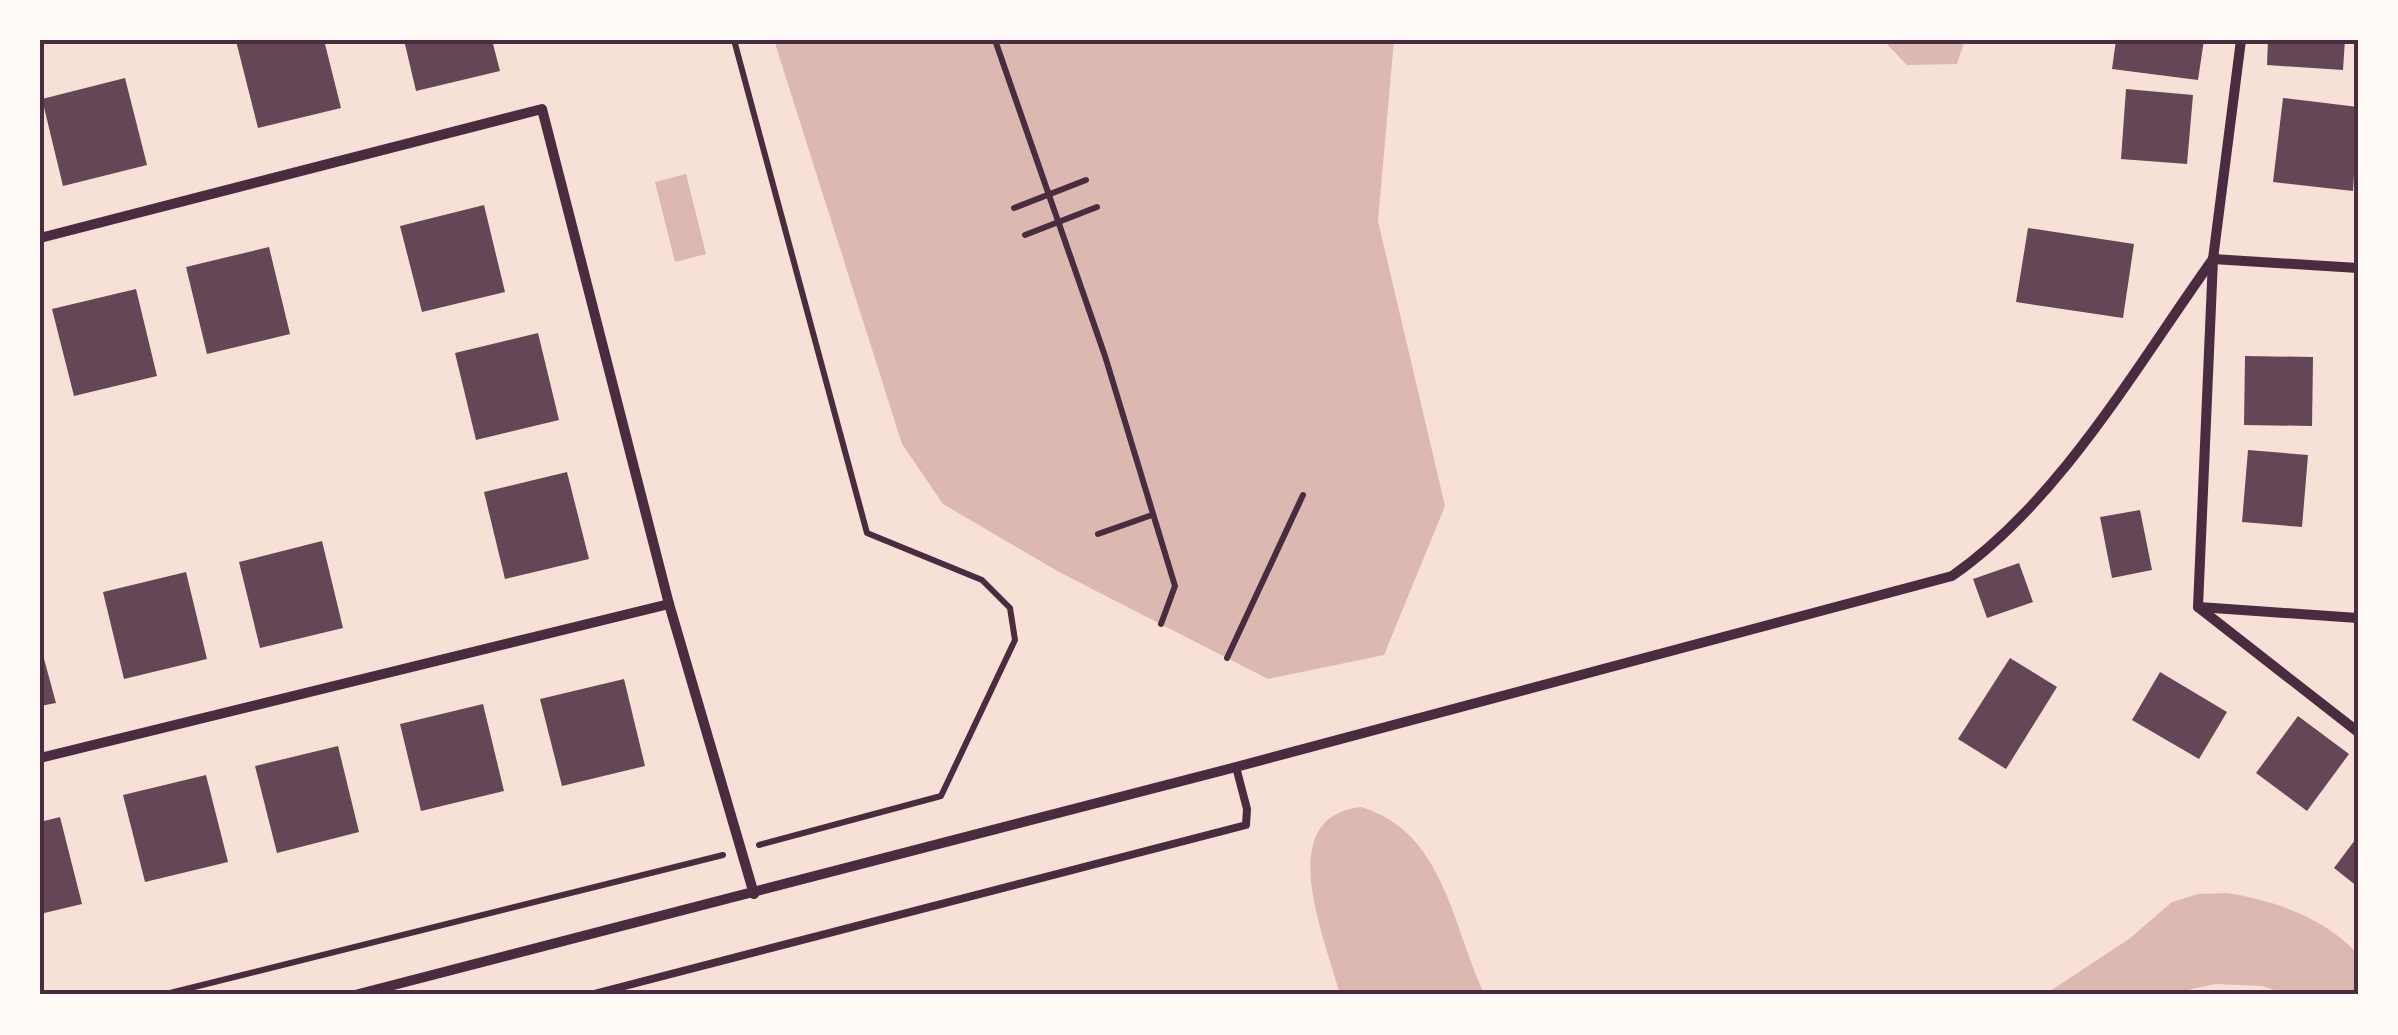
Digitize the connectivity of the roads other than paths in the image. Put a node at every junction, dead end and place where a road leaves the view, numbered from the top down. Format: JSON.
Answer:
{"nodes":[{"id":1,"x":2241,"y":40,"type":"edge"},
{"id":2,"x":40,"y":238,"type":"edge"},
{"id":3,"x":2213,"y":259,"type":"junction"},
{"id":4,"x":2358,"y":268,"type":"edge"},
{"id":5,"x":669,"y":604,"type":"junction"},
{"id":6,"x":2198,"y":606,"type":"junction"},
{"id":7,"x":2358,"y":618,"type":"edge"},
{"id":8,"x":2358,"y":732,"type":"edge"},
{"id":9,"x":40,"y":758,"type":"edge"},
{"id":10,"x":1236,"y":768,"type":"junction"},
{"id":11,"x":754,"y":894,"type":"junction"},
{"id":12,"x":356,"y":995,"type":"edge"},
{"id":13,"x":590,"y":995,"type":"edge"}],
"edges":[{"from":1,"to":3,"type":"street"},
{"from":2,"to":5,"type":"street"},
{"from":3,"to":4,"type":"street"},
{"from":3,"to":6,"type":"street"},
{"from":3,"to":10,"type":"street"},
{"from":5,"to":9,"type":"street"},
{"from":5,"to":11,"type":"street"},
{"from":6,"to":7,"type":"street"},
{"from":6,"to":8,"type":"street"},
{"from":10,"to":11,"type":"street"},
{"from":10,"to":13,"type":"lane"},
{"from":11,"to":12,"type":"street"}]}
